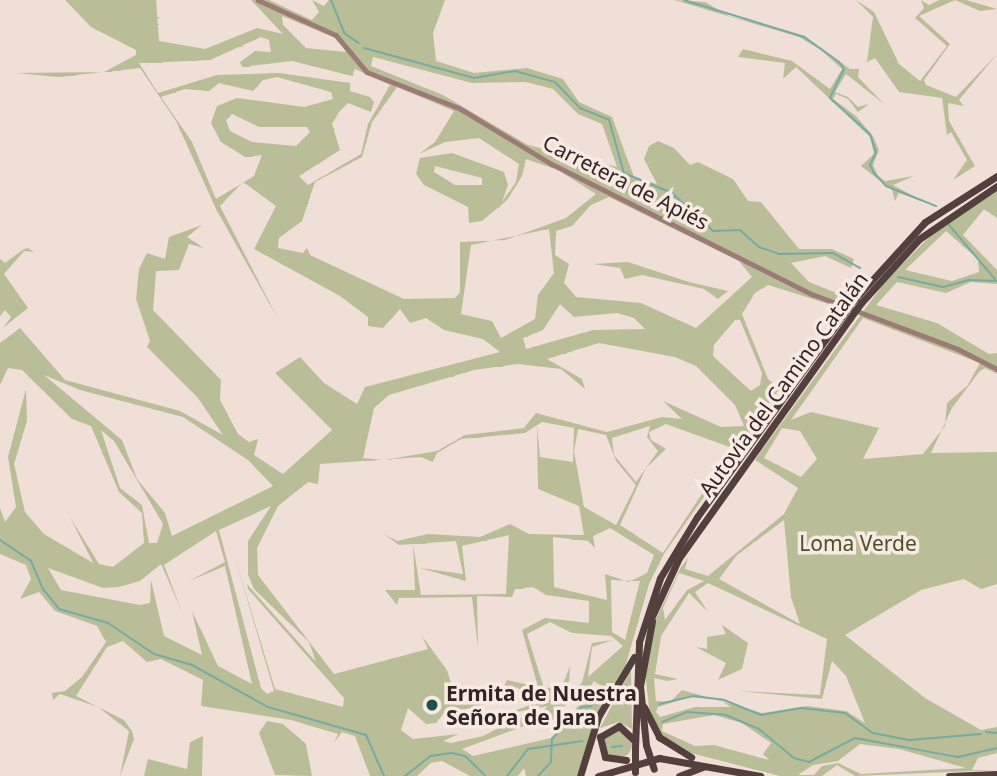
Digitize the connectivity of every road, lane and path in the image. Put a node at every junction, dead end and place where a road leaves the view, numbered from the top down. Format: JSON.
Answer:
{"nodes":[{"id":1,"x":258,"y":0,"type":"edge"},
{"id":2,"x":997,"y":176,"type":"edge"},
{"id":3,"x":997,"y":186,"type":"edge"},
{"id":4,"x":858,"y":302,"type":"junction"},
{"id":5,"x":847,"y":316,"type":"junction"},
{"id":6,"x":997,"y":369,"type":"edge"},
{"id":7,"x":693,"y":537,"type":"junction"},
{"id":8,"x":641,"y":641,"type":"junction"},
{"id":9,"x":640,"y":686,"type":"junction"},
{"id":10,"x":604,"y":709,"type":"junction"},
{"id":11,"x":635,"y":745,"type":"junction"},
{"id":12,"x":644,"y":759,"type":"junction"},
{"id":13,"x":710,"y":765,"type":"junction"},
{"id":14,"x":725,"y":768,"type":"junction"},
{"id":15,"x":607,"y":773,"type":"edge"},
{"id":16,"x":655,"y":773,"type":"edge"},
{"id":17,"x":637,"y":774,"type":"edge"},
{"id":18,"x":997,"y":774,"type":"edge"},
{"id":19,"x":580,"y":776,"type":"edge"},
{"id":20,"x":587,"y":776,"type":"edge"},
{"id":21,"x":598,"y":776,"type":"edge"},
{"id":22,"x":679,"y":776,"type":"edge"},
{"id":23,"x":760,"y":776,"type":"edge"},
{"id":24,"x":949,"y":776,"type":"edge"}],
"edges":[{"from":1,"to":6,"type":"street","name":"Carretera de Apiés"},
{"from":2,"to":4,"type":"highway","name":"Autovía del Camino Catalán"},
{"from":3,"to":4,"type":"highway","name":"Autovía del Camino Catalán"},
{"from":4,"to":5,"type":"highway","name":"Autovía del Camino Catalán","bridge":true},
{"from":5,"to":7,"type":"highway","name":"Autovía del Camino Catalán"},
{"from":5,"to":8,"type":"highway","name":"Autovía del Camino Catalán"},
{"from":7,"to":8,"type":"highway","name":"Autovía del Camino Catalán"},
{"from":7,"to":9,"type":"highway"},
{"from":8,"to":10,"type":"highway"},
{"from":8,"to":11,"type":"highway"},
{"from":9,"to":13,"type":"highway"},
{"from":9,"to":16,"type":"highway","bridge":true},
{"from":10,"to":19,"type":"highway"},
{"from":10,"to":20,"type":"highway"},
{"from":11,"to":12,"type":"highway"},
{"from":11,"to":17,"type":"highway","bridge":true},
{"from":12,"to":13,"type":"highway"},
{"from":12,"to":15,"type":"highway"},
{"from":13,"to":14,"type":"highway"},
{"from":14,"to":22,"type":"highway"},
{"from":14,"to":23,"type":"highway"},
{"from":15,"to":21,"type":"highway"},
{"from":18,"to":24,"type":"highway"}]}
